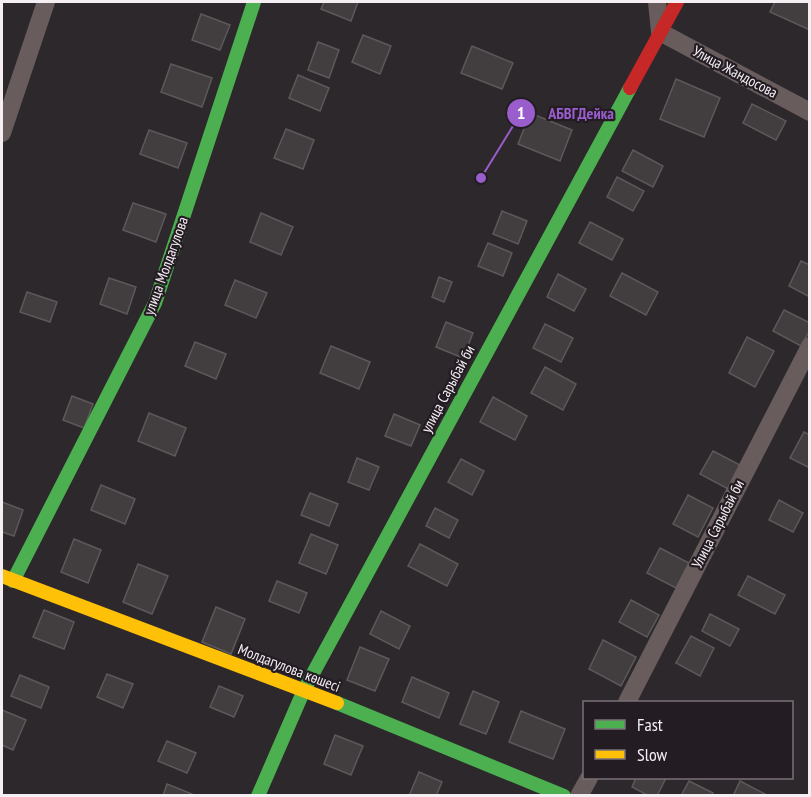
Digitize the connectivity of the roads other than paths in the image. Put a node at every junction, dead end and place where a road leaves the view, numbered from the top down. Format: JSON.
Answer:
{"nodes":[{"id":1,"x":46,"y":2,"type":"edge"},
{"id":2,"x":254,"y":2,"type":"edge"},
{"id":3,"x":657,"y":2,"type":"edge"},
{"id":4,"x":677,"y":2,"type":"edge"},
{"id":5,"x":660,"y":32,"type":"junction"},
{"id":6,"x":810,"y":112,"type":"edge"},
{"id":7,"x":2,"y":133,"type":"edge"},
{"id":8,"x":810,"y":346,"type":"edge"},
{"id":9,"x":7,"y":578,"type":"edge"},
{"id":10,"x":304,"y":690,"type":"junction"},
{"id":11,"x":628,"y":701,"type":"edge"},
{"id":12,"x":588,"y":779,"type":"edge"},
{"id":13,"x":258,"y":795,"type":"edge"},
{"id":14,"x":564,"y":795,"type":"edge"},
{"id":15,"x":579,"y":795,"type":"edge"}],
"edges":[{"from":1,"to":7,"type":"street"},
{"from":2,"to":9,"type":"street","name":"улица Молдагулова"},
{"from":3,"to":5,"type":"street"},
{"from":4,"to":5,"type":"street","name":"улица Сарыбай би"},
{"from":5,"to":6,"type":"street","name":"Улица Жандосова"},
{"from":5,"to":10,"type":"street","name":"улица Сарыбай би"},
{"from":8,"to":11,"type":"street","name":"Улица Сарыбай би"},
{"from":9,"to":10,"type":"street","name":"Молдагулова көшесі"},
{"from":10,"to":13,"type":"street","name":"улица Сарыбай би"},
{"from":10,"to":14,"type":"street","name":"Молдагулова көшесі"},
{"from":12,"to":15,"type":"street"}]}
